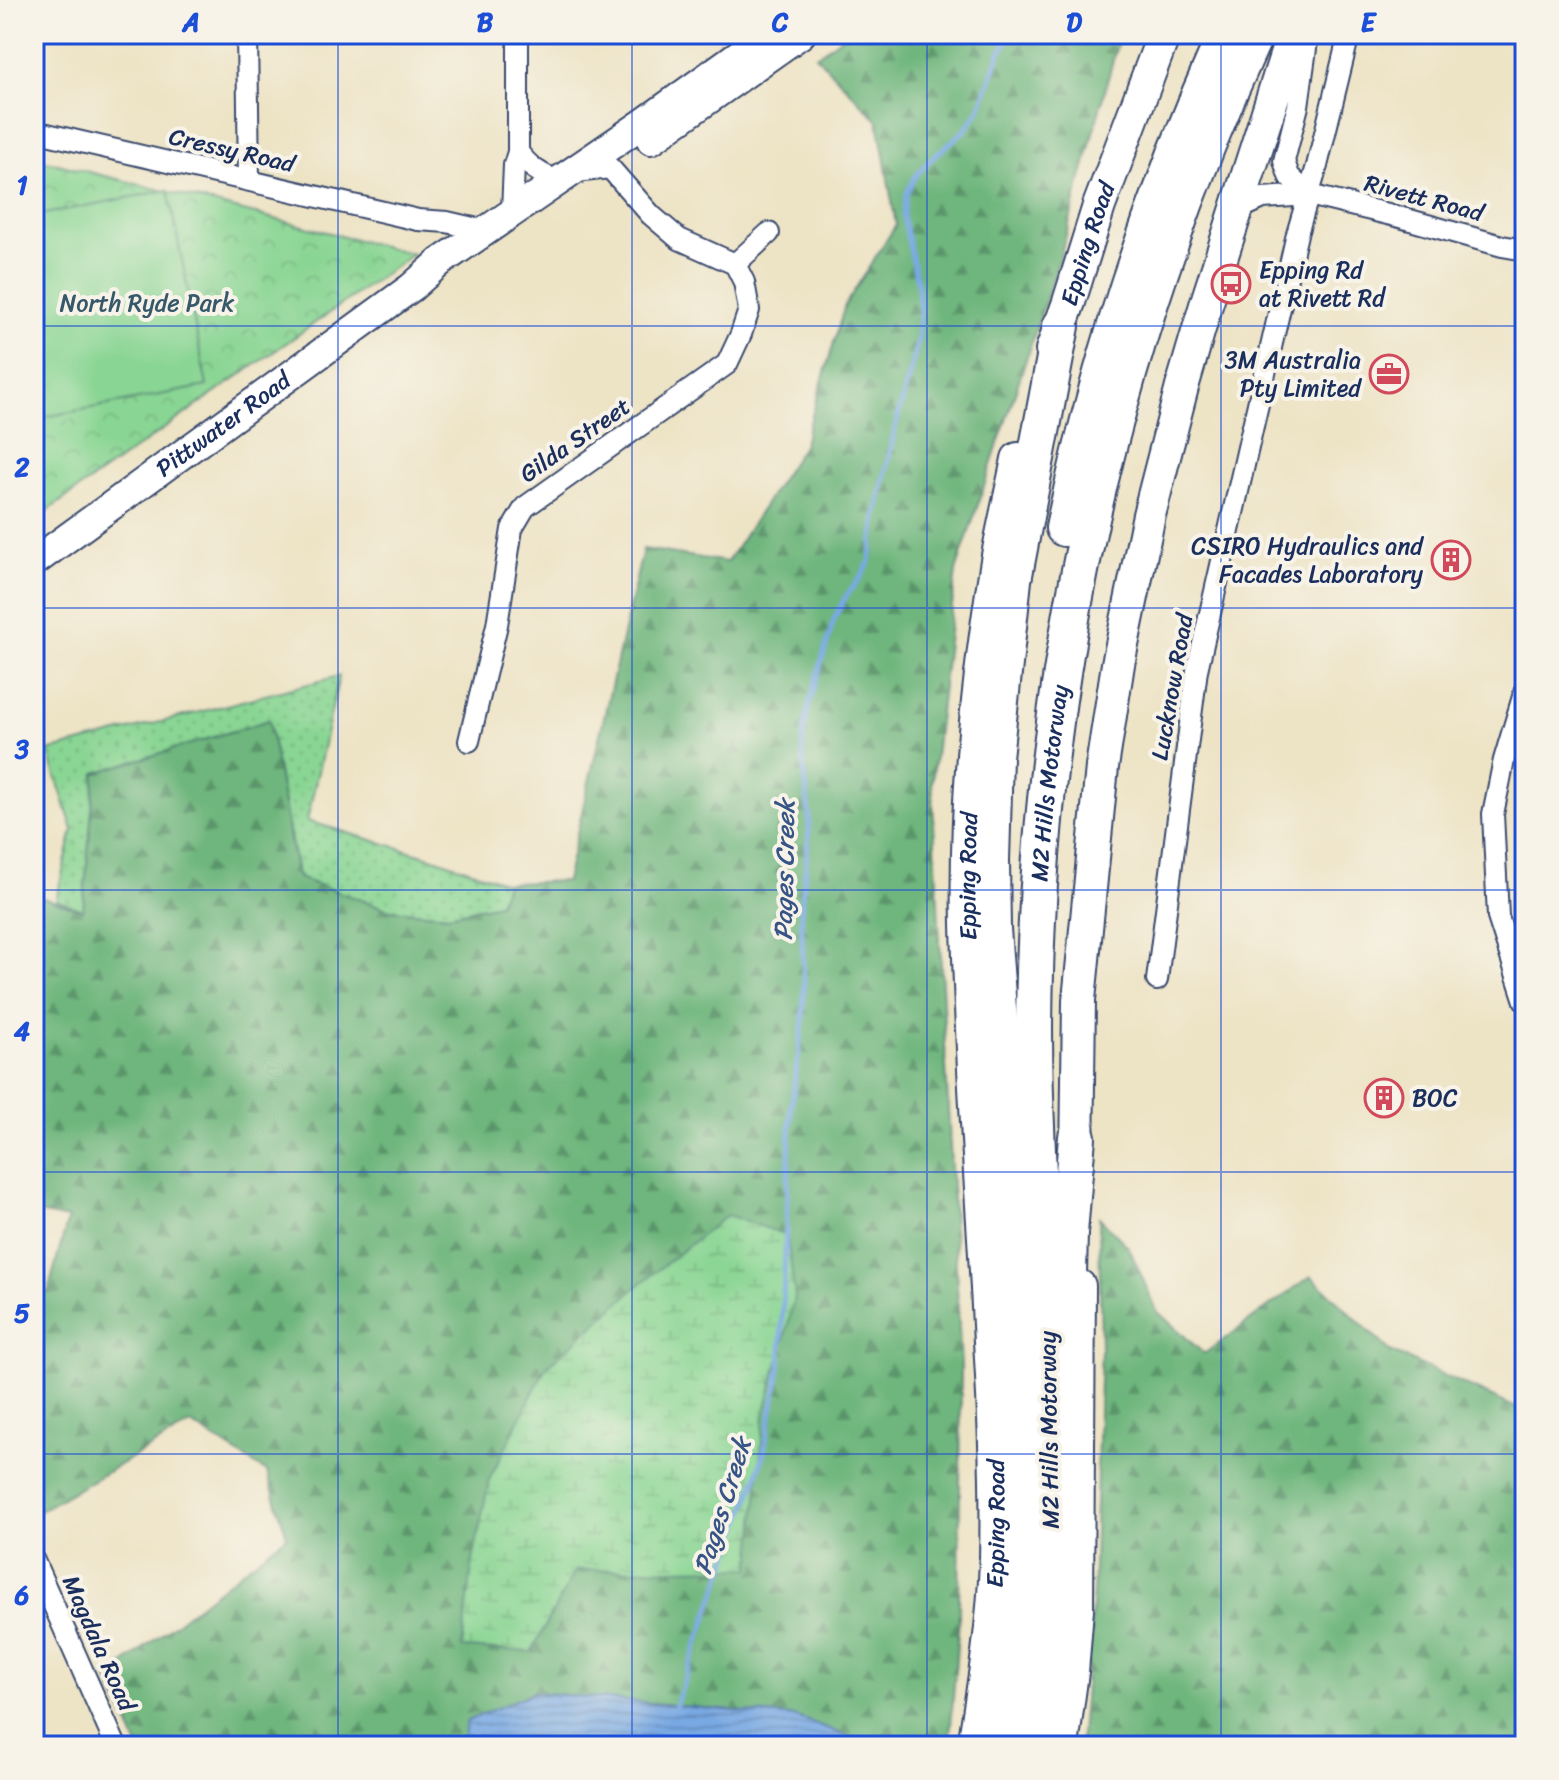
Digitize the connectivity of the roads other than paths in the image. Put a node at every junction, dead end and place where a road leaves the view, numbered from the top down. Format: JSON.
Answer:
{"nodes":[{"id":1,"x":247,"y":34,"type":"edge"},
{"id":2,"x":518,"y":34,"type":"edge"},
{"id":3,"x":801,"y":34,"type":"edge"},
{"id":4,"x":1164,"y":34,"type":"edge"},
{"id":5,"x":1226,"y":34,"type":"edge"},
{"id":6,"x":1255,"y":34,"type":"edge"},
{"id":7,"x":1293,"y":34,"type":"edge"},
{"id":8,"x":1308,"y":34,"type":"edge"},
{"id":9,"x":1349,"y":34,"type":"edge"},
{"id":10,"x":755,"y":39,"type":"edge"},
{"id":11,"x":642,"y":124,"type":"junction"},
{"id":12,"x":34,"y":131,"type":"edge"},
{"id":13,"x":518,"y":152,"type":"junction"},
{"id":14,"x":610,"y":168,"type":"junction"},
{"id":15,"x":565,"y":176,"type":"junction"},
{"id":16,"x":249,"y":180,"type":"junction"},
{"id":17,"x":1309,"y":195,"type":"junction"},
{"id":18,"x":1237,"y":210,"type":"junction"},
{"id":19,"x":512,"y":212,"type":"junction"},
{"id":20,"x":418,"y":220,"type":"junction"},
{"id":21,"x":486,"y":231,"type":"junction"},
{"id":22,"x":769,"y":233,"type":"dead end"},
{"id":23,"x":1525,"y":250,"type":"edge"},
{"id":24,"x":440,"y":262,"type":"junction"},
{"id":25,"x":735,"y":264,"type":"junction"},
{"id":26,"x":412,"y":287,"type":"junction"},
{"id":27,"x":1061,"y":326,"type":"junction"},
{"id":28,"x":34,"y":562,"type":"edge"},
{"id":29,"x":1525,"y":690,"type":"edge"},
{"id":30,"x":469,"y":741,"type":"dead end"},
{"id":31,"x":1157,"y":980,"type":"dead end"},
{"id":32,"x":1525,"y":1001,"type":"edge"},
{"id":33,"x":1006,"y":1117,"type":"junction"},
{"id":34,"x":1077,"y":1137,"type":"junction"},
{"id":35,"x":34,"y":1561,"type":"edge"},
{"id":36,"x":1051,"y":1562,"type":"junction"},
{"id":37,"x":1063,"y":1740,"type":"edge"},
{"id":38,"x":995,"y":1742,"type":"edge"},
{"id":39,"x":116,"y":1746,"type":"edge"}],
"edges":[{"from":1,"to":16,"type":"street"},
{"from":2,"to":13,"type":"street"},
{"from":3,"to":14,"type":"main road","name":"Pittwater Road"},
{"from":4,"to":27,"type":"main road","name":"Epping Road"},
{"from":5,"to":33,"type":"highway","name":"M2 Hills Motorway"},
{"from":6,"to":36,"type":"highway","name":"M2 Hills Motorway"},
{"from":7,"to":18,"type":"main road"},
{"from":8,"to":17,"type":"street"},
{"from":9,"to":17,"type":"street","name":"Lucknow Road"},
{"from":10,"to":11,"type":"main road","name":"Pittwater Road"},
{"from":11,"to":14,"type":"street"},
{"from":11,"to":15,"type":"main road","name":"Pittwater Road"},
{"from":12,"to":16,"type":"street","name":"Cressy Road"},
{"from":13,"to":15,"type":"street"},
{"from":13,"to":19,"type":"street"},
{"from":14,"to":15,"type":"street"},
{"from":14,"to":25,"type":"street"},
{"from":14,"to":26,"type":"main road","name":"Pittwater Road"},
{"from":15,"to":19,"type":"main road","name":"Pittwater Road"},
{"from":16,"to":20,"type":"street","name":"Cressy Road"},
{"from":17,"to":18,"type":"street","name":"Rivett Road"},
{"from":17,"to":23,"type":"street","name":"Rivett Road"},
{"from":17,"to":31,"type":"street","name":"Lucknow Road"},
{"from":18,"to":34,"type":"main road"},
{"from":19,"to":21,"type":"main road","name":"Pittwater Road"},
{"from":20,"to":21,"type":"street","name":"Cressy Road"},
{"from":20,"to":24,"type":"street"},
{"from":21,"to":24,"type":"main road","name":"Pittwater Road"},
{"from":22,"to":25,"type":"street"},
{"from":24,"to":26,"type":"main road","name":"Pittwater Road"},
{"from":25,"to":30,"type":"street","name":"Gilda Street"},
{"from":26,"to":28,"type":"main road","name":"Pittwater Road"},
{"from":27,"to":33,"type":"highway"},
{"from":27,"to":38,"type":"main road","name":"Epping Road"},
{"from":29,"to":32,"type":"street"},
{"from":33,"to":38,"type":"highway"},
{"from":34,"to":36,"type":"highway"},
{"from":34,"to":37,"type":"main road"},
{"from":35,"to":39,"type":"street","name":"Magdala Road"},
{"from":36,"to":38,"type":"highway"}]}
